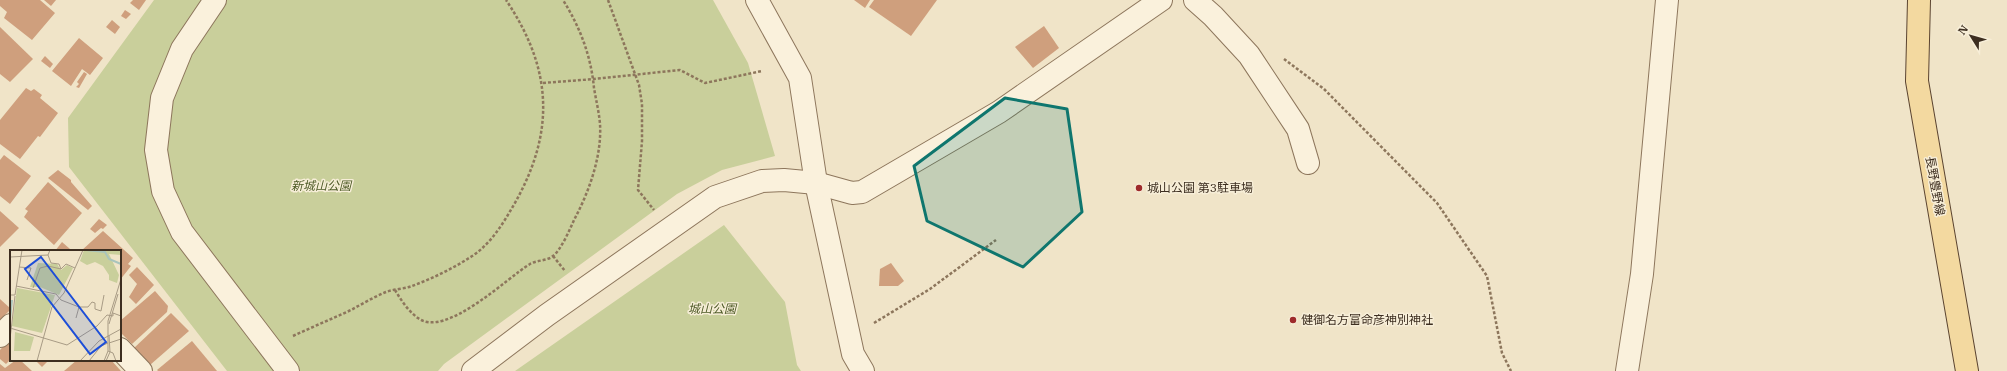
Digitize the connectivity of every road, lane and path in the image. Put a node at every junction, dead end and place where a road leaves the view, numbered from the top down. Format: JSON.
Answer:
{"nodes":[{"id":1,"x":215,"y":0,"type":"edge"},
{"id":2,"x":506,"y":0,"type":"edge"},
{"id":3,"x":563,"y":0,"type":"edge"},
{"id":4,"x":608,"y":0,"type":"edge"},
{"id":5,"x":757,"y":0,"type":"edge"},
{"id":6,"x":1161,"y":0,"type":"edge"},
{"id":7,"x":1195,"y":0,"type":"edge"},
{"id":8,"x":1667,"y":0,"type":"edge"},
{"id":9,"x":1919,"y":0,"type":"edge"},
{"id":10,"x":1249,"y":55,"type":"junction"},
{"id":11,"x":762,"y":71,"type":"dead end"},
{"id":12,"x":635,"y":75,"type":"junction"},
{"id":13,"x":594,"y":79,"type":"junction"},
{"id":14,"x":543,"y":83,"type":"junction"},
{"id":15,"x":1308,"y":163,"type":"dead end"},
{"id":16,"x":816,"y":183,"type":"junction"},
{"id":17,"x":657,"y":214,"type":"dead end"},
{"id":18,"x":996,"y":240,"type":"dead end"},
{"id":19,"x":553,"y":256,"type":"junction"},
{"id":20,"x":570,"y":277,"type":"dead end"},
{"id":21,"x":395,"y":290,"type":"junction"},
{"id":22,"x":874,"y":323,"type":"dead end"},
{"id":23,"x":10,"y":326,"type":"edge"},
{"id":24,"x":0,"y":336,"type":"edge"},
{"id":25,"x":286,"y":338,"type":"dead end"},
{"id":26,"x":121,"y":350,"type":"edge"},
{"id":27,"x":141,"y":371,"type":"edge"},
{"id":28,"x":288,"y":371,"type":"edge"},
{"id":29,"x":473,"y":371,"type":"edge"},
{"id":30,"x":863,"y":371,"type":"edge"},
{"id":31,"x":1511,"y":371,"type":"edge"},
{"id":32,"x":1626,"y":371,"type":"edge"},
{"id":33,"x":1967,"y":371,"type":"edge"}],
"edges":[{"from":1,"to":28,"type":"street"},
{"from":2,"to":14,"type":"path"},
{"from":3,"to":13,"type":"path"},
{"from":4,"to":12,"type":"path"},
{"from":5,"to":16,"type":"street"},
{"from":6,"to":16,"type":"street"},
{"from":7,"to":10,"type":"street"},
{"from":8,"to":32,"type":"street"},
{"from":9,"to":33,"type":"main road","name":"長野豊野線"},
{"from":10,"to":15,"type":"street"},
{"from":10,"to":31,"type":"path"},
{"from":11,"to":12,"type":"path"},
{"from":12,"to":13,"type":"path"},
{"from":12,"to":17,"type":"path"},
{"from":13,"to":14,"type":"path"},
{"from":13,"to":19,"type":"path"},
{"from":14,"to":21,"type":"path"},
{"from":16,"to":29,"type":"street"},
{"from":16,"to":30,"type":"street"},
{"from":18,"to":22,"type":"path"},
{"from":19,"to":20,"type":"path"},
{"from":19,"to":21,"type":"path"},
{"from":21,"to":25,"type":"path"},
{"from":23,"to":24,"type":"street"},
{"from":26,"to":27,"type":"street"}]}
